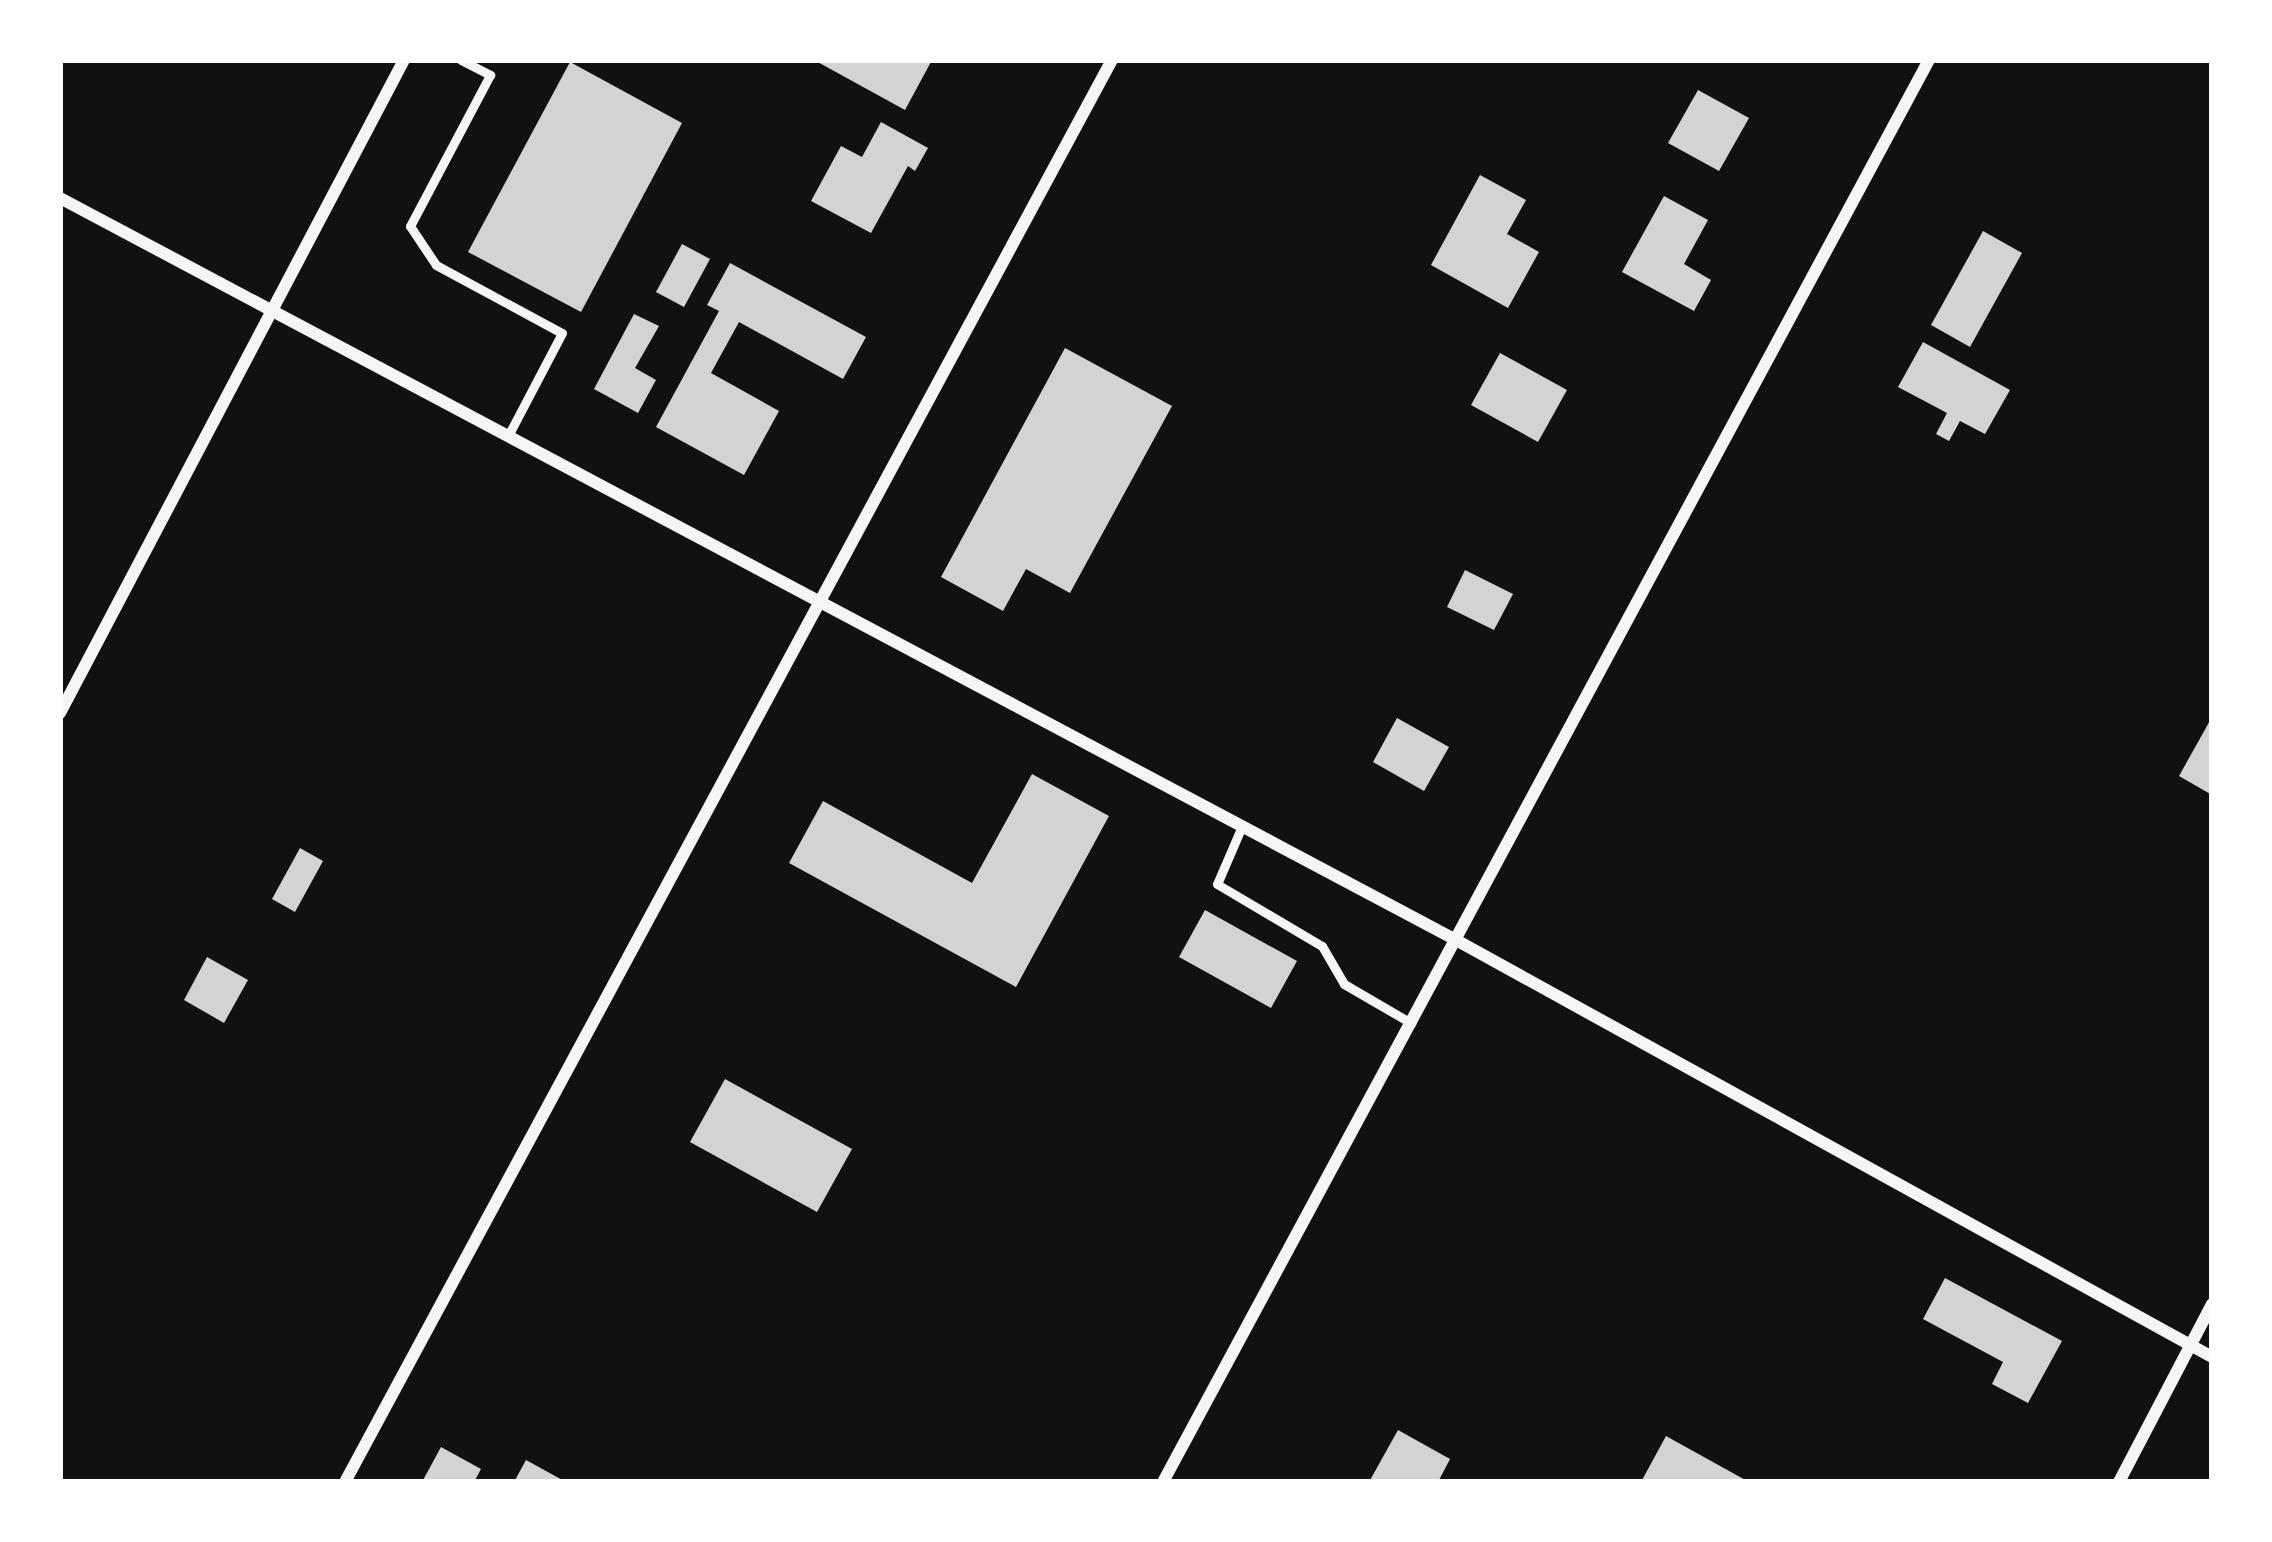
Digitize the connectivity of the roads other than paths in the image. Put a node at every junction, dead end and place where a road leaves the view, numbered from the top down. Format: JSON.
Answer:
{"nodes":[{"id":1,"x":404,"y":60,"type":"edge"},
{"id":2,"x":461,"y":60,"type":"edge"},
{"id":3,"x":1112,"y":60,"type":"edge"},
{"id":4,"x":1929,"y":60,"type":"edge"},
{"id":5,"x":60,"y":198,"type":"edge"},
{"id":6,"x":273,"y":313,"type":"junction"},
{"id":7,"x":508,"y":436,"type":"junction"},
{"id":8,"x":822,"y":601,"type":"junction"},
{"id":9,"x":60,"y":713,"type":"edge"},
{"id":10,"x":1242,"y":826,"type":"junction"},
{"id":11,"x":1456,"y":940,"type":"junction"},
{"id":12,"x":1411,"y":1023,"type":"junction"},
{"id":13,"x":2212,"y":1304,"type":"edge"},
{"id":14,"x":2190,"y":1346,"type":"junction"},
{"id":15,"x":2212,"y":1357,"type":"edge"},
{"id":16,"x":345,"y":1482,"type":"edge"},
{"id":17,"x":1163,"y":1482,"type":"edge"},
{"id":18,"x":2119,"y":1482,"type":"edge"}],
"edges":[{"from":1,"to":6,"type":"street"},
{"from":2,"to":7,"type":"lane"},
{"from":3,"to":8,"type":"street"},
{"from":4,"to":11,"type":"street"},
{"from":5,"to":6,"type":"street"},
{"from":6,"to":7,"type":"street"},
{"from":6,"to":9,"type":"street"},
{"from":7,"to":8,"type":"street"},
{"from":8,"to":10,"type":"street"},
{"from":8,"to":16,"type":"street"},
{"from":10,"to":11,"type":"street"},
{"from":10,"to":12,"type":"lane"},
{"from":11,"to":12,"type":"street"},
{"from":11,"to":14,"type":"street"},
{"from":12,"to":17,"type":"street"},
{"from":13,"to":14,"type":"street"},
{"from":14,"to":15,"type":"street"},
{"from":14,"to":18,"type":"street"}]}
